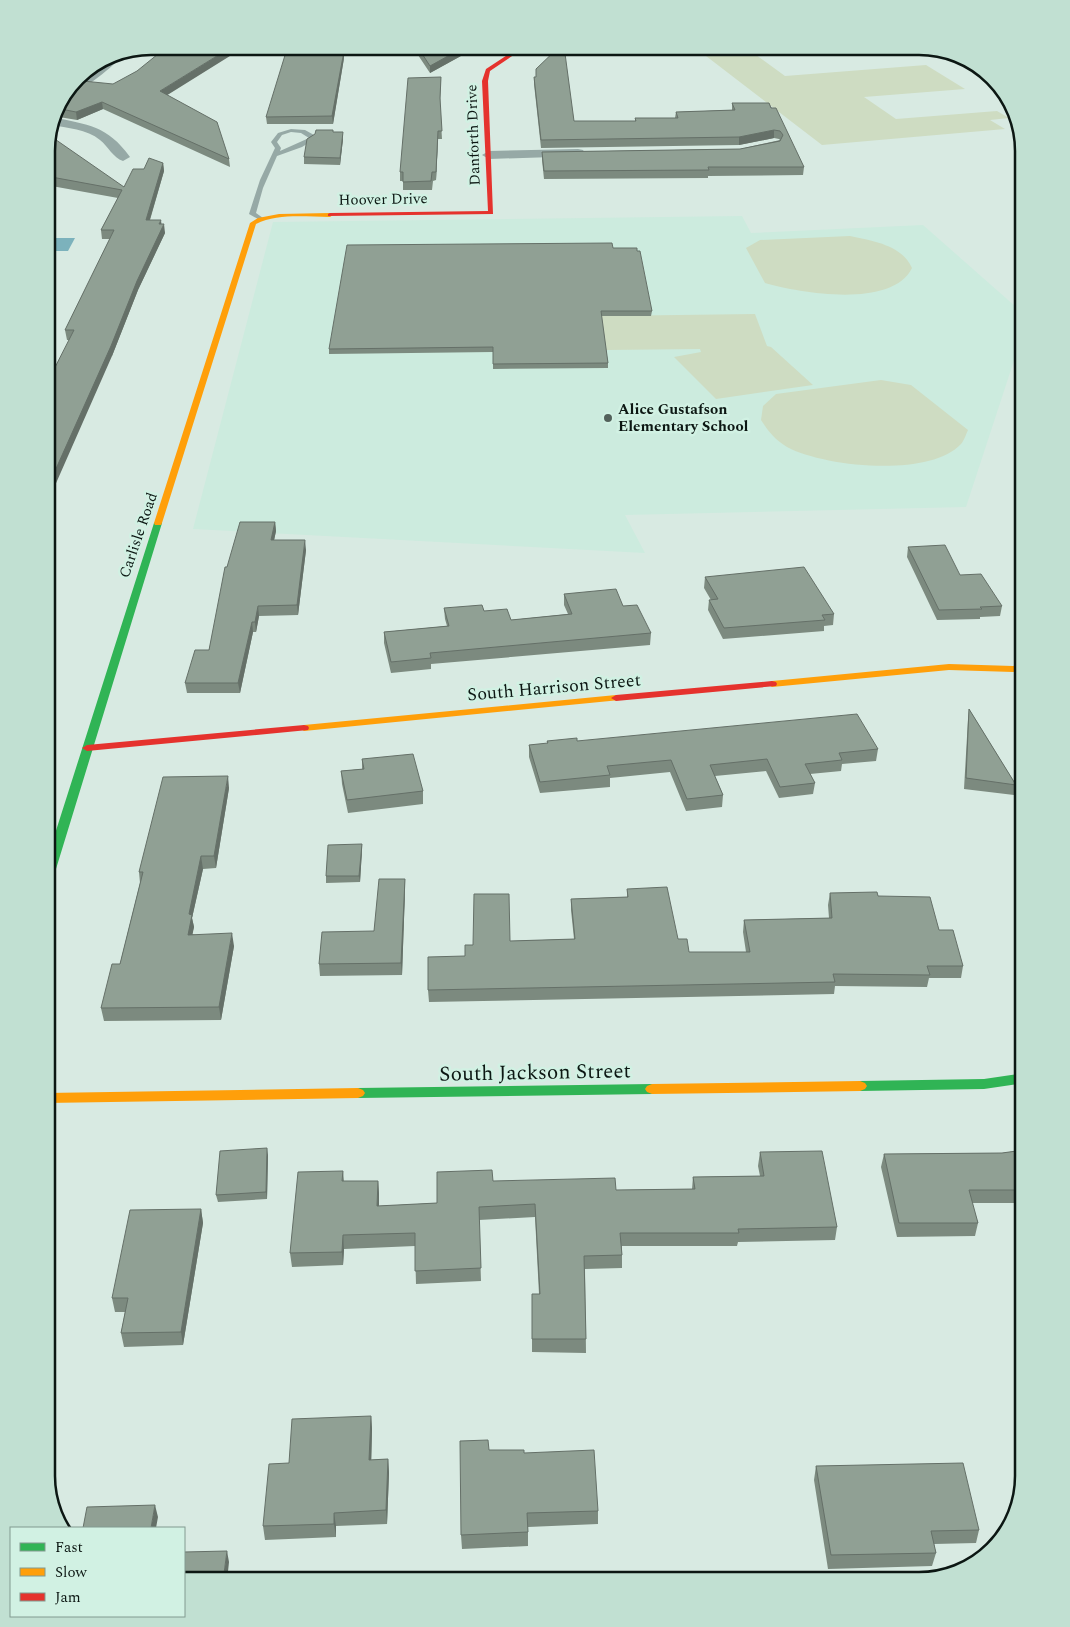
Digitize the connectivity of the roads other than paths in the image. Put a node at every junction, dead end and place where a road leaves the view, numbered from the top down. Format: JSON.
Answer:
{"nodes":[{"id":1,"x":511,"y":55,"type":"edge"},
{"id":2,"x":102,"y":69,"type":"edge"},
{"id":3,"x":90,"y":77,"type":"edge"},
{"id":4,"x":59,"y":123,"type":"edge"},
{"id":5,"x":592,"y":153,"type":"edge"},
{"id":6,"x":489,"y":154,"type":"junction"},
{"id":7,"x":274,"y":155,"type":"junction"},
{"id":8,"x":123,"y":157,"type":"dead end"},
{"id":9,"x":491,"y":213,"type":"joint"},
{"id":10,"x":260,"y":218,"type":"junction"},
{"id":11,"x":1015,"y":668,"type":"edge"},
{"id":12,"x":87,"y":748,"type":"junction"},
{"id":13,"x":55,"y":853,"type":"edge"},
{"id":14,"x":1015,"y":1079,"type":"edge"},
{"id":15,"x":55,"y":1098,"type":"edge"}],
"edges":[{"from":1,"to":6,"type":"street","name":"Danforth Drive"},
{"from":2,"to":3,"type":"street"},
{"from":4,"to":8,"type":"street"},
{"from":5,"to":6,"type":"street"},
{"from":6,"to":9,"type":"street","name":"Danforth Drive"},
{"from":7,"to":7,"type":"lane"},
{"from":7,"to":10,"type":"lane"},
{"from":9,"to":10,"type":"street","name":"Hoover Drive"},
{"from":10,"to":12,"type":"street","name":"Carlisle Road"},
{"from":11,"to":12,"type":"street","name":"South Harrison Street"},
{"from":12,"to":13,"type":"street","name":"Carlisle Road"},
{"from":14,"to":15,"type":"street","name":"South Jackson Street"}]}
